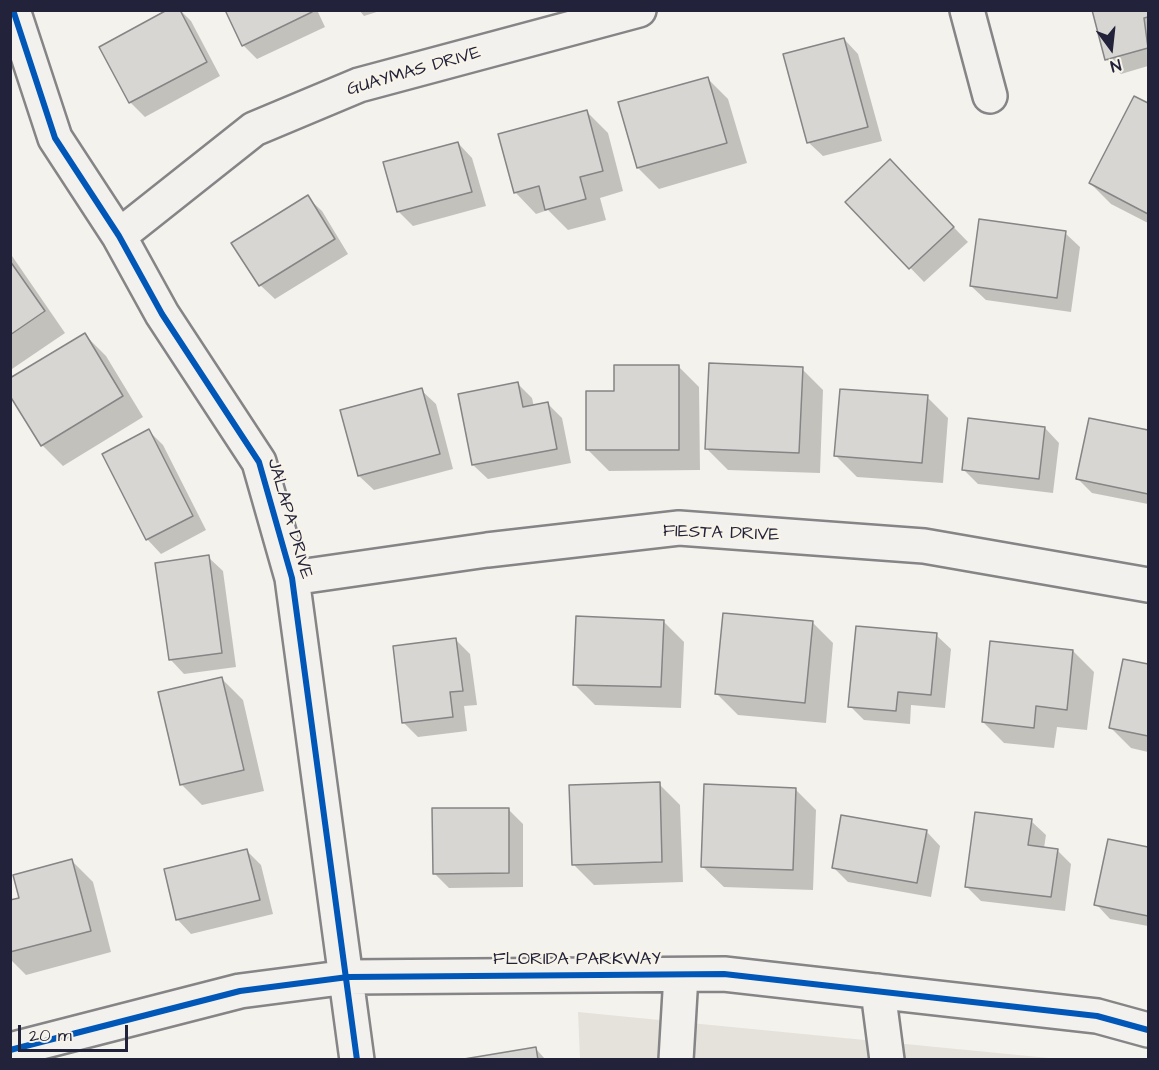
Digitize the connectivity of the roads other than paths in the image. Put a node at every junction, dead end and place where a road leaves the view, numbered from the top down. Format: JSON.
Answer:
{"nodes":[{"id":1,"x":13,"y":10,"type":"edge"},
{"id":2,"x":639,"y":10,"type":"edge"},
{"id":3,"x":968,"y":10,"type":"edge"},
{"id":4,"x":990,"y":96,"type":"dead end"},
{"id":5,"x":119,"y":236,"type":"junction"},
{"id":6,"x":292,"y":578,"type":"junction"},
{"id":7,"x":1149,"y":585,"type":"edge"},
{"id":8,"x":681,"y":975,"type":"junction"},
{"id":9,"x":348,"y":977,"type":"junction"},
{"id":10,"x":878,"y":992,"type":"junction"},
{"id":11,"x":1149,"y":1030,"type":"edge"},
{"id":12,"x":10,"y":1050,"type":"edge"},
{"id":13,"x":357,"y":1059,"type":"edge"},
{"id":14,"x":676,"y":1059,"type":"edge"},
{"id":15,"x":887,"y":1059,"type":"edge"}],
"edges":[{"from":1,"to":5,"type":"street","name":"JALAPA DRIVE"},
{"from":2,"to":5,"type":"street","name":"GUAYMAS DRIVE"},
{"from":3,"to":4,"type":"street"},
{"from":5,"to":6,"type":"street","name":"JALAPA DRIVE"},
{"from":6,"to":7,"type":"street","name":"FIESTA DRIVE"},
{"from":6,"to":9,"type":"street","name":"JALAPA DRIVE"},
{"from":8,"to":9,"type":"street","name":"FLORIDA PARKWAY"},
{"from":8,"to":10,"type":"street","name":"FLORIDA PARKWAY"},
{"from":8,"to":14,"type":"street"},
{"from":9,"to":12,"type":"street","name":"FLORIDA PARKWAY"},
{"from":9,"to":13,"type":"street","name":"JALAPA DRIVE"},
{"from":10,"to":11,"type":"street","name":"FLORIDA PARKWAY"},
{"from":10,"to":15,"type":"street"}]}
